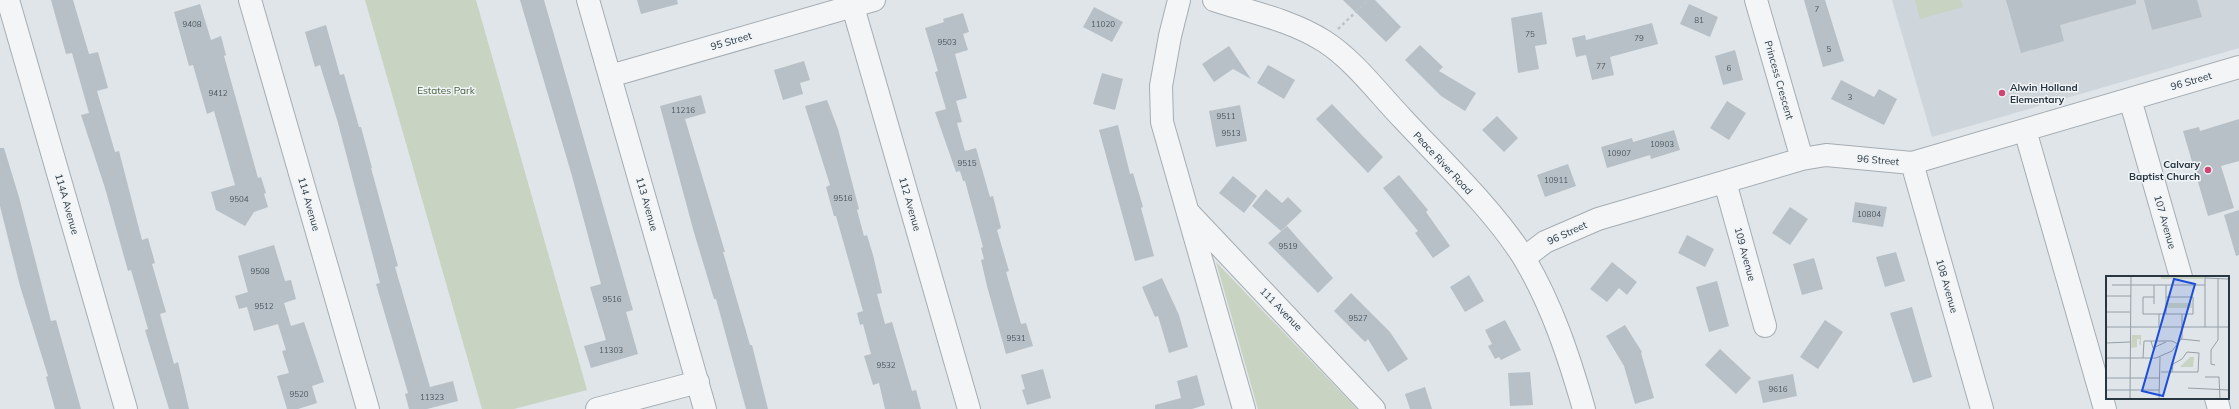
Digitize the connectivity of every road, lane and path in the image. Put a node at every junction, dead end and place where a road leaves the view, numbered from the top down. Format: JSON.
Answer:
{"nodes":[{"id":1,"x":8,"y":0,"type":"edge"},
{"id":2,"x":250,"y":0,"type":"edge"},
{"id":3,"x":588,"y":0,"type":"edge"},
{"id":4,"x":874,"y":0,"type":"edge"},
{"id":5,"x":1179,"y":0,"type":"edge"},
{"id":6,"x":1214,"y":0,"type":"edge"},
{"id":7,"x":1368,"y":0,"type":"edge"},
{"id":8,"x":1756,"y":0,"type":"edge"},
{"id":9,"x":852,"y":3,"type":"edge"},
{"id":10,"x":1325,"y":41,"type":"junction"},
{"id":11,"x":2239,"y":67,"type":"edge"},
{"id":12,"x":610,"y":76,"type":"junction"},
{"id":13,"x":2130,"y":99,"type":"junction"},
{"id":14,"x":2025,"y":130,"type":"junction"},
{"id":15,"x":1802,"y":159,"type":"junction"},
{"id":16,"x":1912,"y":162,"type":"junction"},
{"id":17,"x":1725,"y":182,"type":"junction"},
{"id":18,"x":1186,"y":211,"type":"junction"},
{"id":19,"x":1524,"y":258,"type":"junction"},
{"id":20,"x":2181,"y":276,"type":"edge"},
{"id":21,"x":1765,"y":326,"type":"dead end"},
{"id":22,"x":698,"y":382,"type":"junction"},
{"id":23,"x":2216,"y":399,"type":"edge"},
{"id":24,"x":126,"y":409,"type":"edge"},
{"id":25,"x":368,"y":409,"type":"edge"},
{"id":26,"x":597,"y":409,"type":"edge"},
{"id":27,"x":705,"y":409,"type":"edge"},
{"id":28,"x":969,"y":409,"type":"edge"},
{"id":29,"x":1244,"y":409,"type":"edge"},
{"id":30,"x":1374,"y":409,"type":"edge"},
{"id":31,"x":1584,"y":409,"type":"edge"},
{"id":32,"x":1982,"y":409,"type":"edge"},
{"id":33,"x":2105,"y":409,"type":"edge"},
{"id":34,"x":2219,"y":409,"type":"edge"}],
"edges":[{"from":1,"to":24,"type":"street","name":"114A Avenue"},
{"from":2,"to":25,"type":"street","name":"114 Avenue"},
{"from":3,"to":12,"type":"street","name":"113 Avenue"},
{"from":4,"to":9,"type":"street"},
{"from":5,"to":18,"type":"street","name":"111 Avenue"},
{"from":6,"to":10,"type":"street","name":"Peace River Road"},
{"from":7,"to":10,"type":"path"},
{"from":8,"to":15,"type":"street","name":"Princess Crescent"},
{"from":9,"to":12,"type":"street","name":"95 Street"},
{"from":9,"to":28,"type":"street","name":"112 Avenue"},
{"from":10,"to":19,"type":"street","name":"Peace River Road"},
{"from":11,"to":13,"type":"street","name":"96 Street"},
{"from":12,"to":22,"type":"street","name":"113 Avenue"},
{"from":13,"to":14,"type":"street","name":"96 Street"},
{"from":13,"to":20,"type":"street","name":"107 Avenue"},
{"from":14,"to":16,"type":"street","name":"96 Street"},
{"from":14,"to":33,"type":"street"},
{"from":15,"to":16,"type":"street","name":"96 Street"},
{"from":15,"to":17,"type":"street","name":"96 Street"},
{"from":16,"to":32,"type":"street","name":"108 Avenue"},
{"from":17,"to":19,"type":"street","name":"96 Street"},
{"from":17,"to":21,"type":"street","name":"109 Avenue"},
{"from":18,"to":29,"type":"street","name":"111 Avenue"},
{"from":18,"to":30,"type":"street","name":"111 Avenue"},
{"from":19,"to":31,"type":"street","name":"Peace River Road"},
{"from":22,"to":26,"type":"street"},
{"from":22,"to":27,"type":"street","name":"113 Avenue"},
{"from":23,"to":34,"type":"street"}]}
